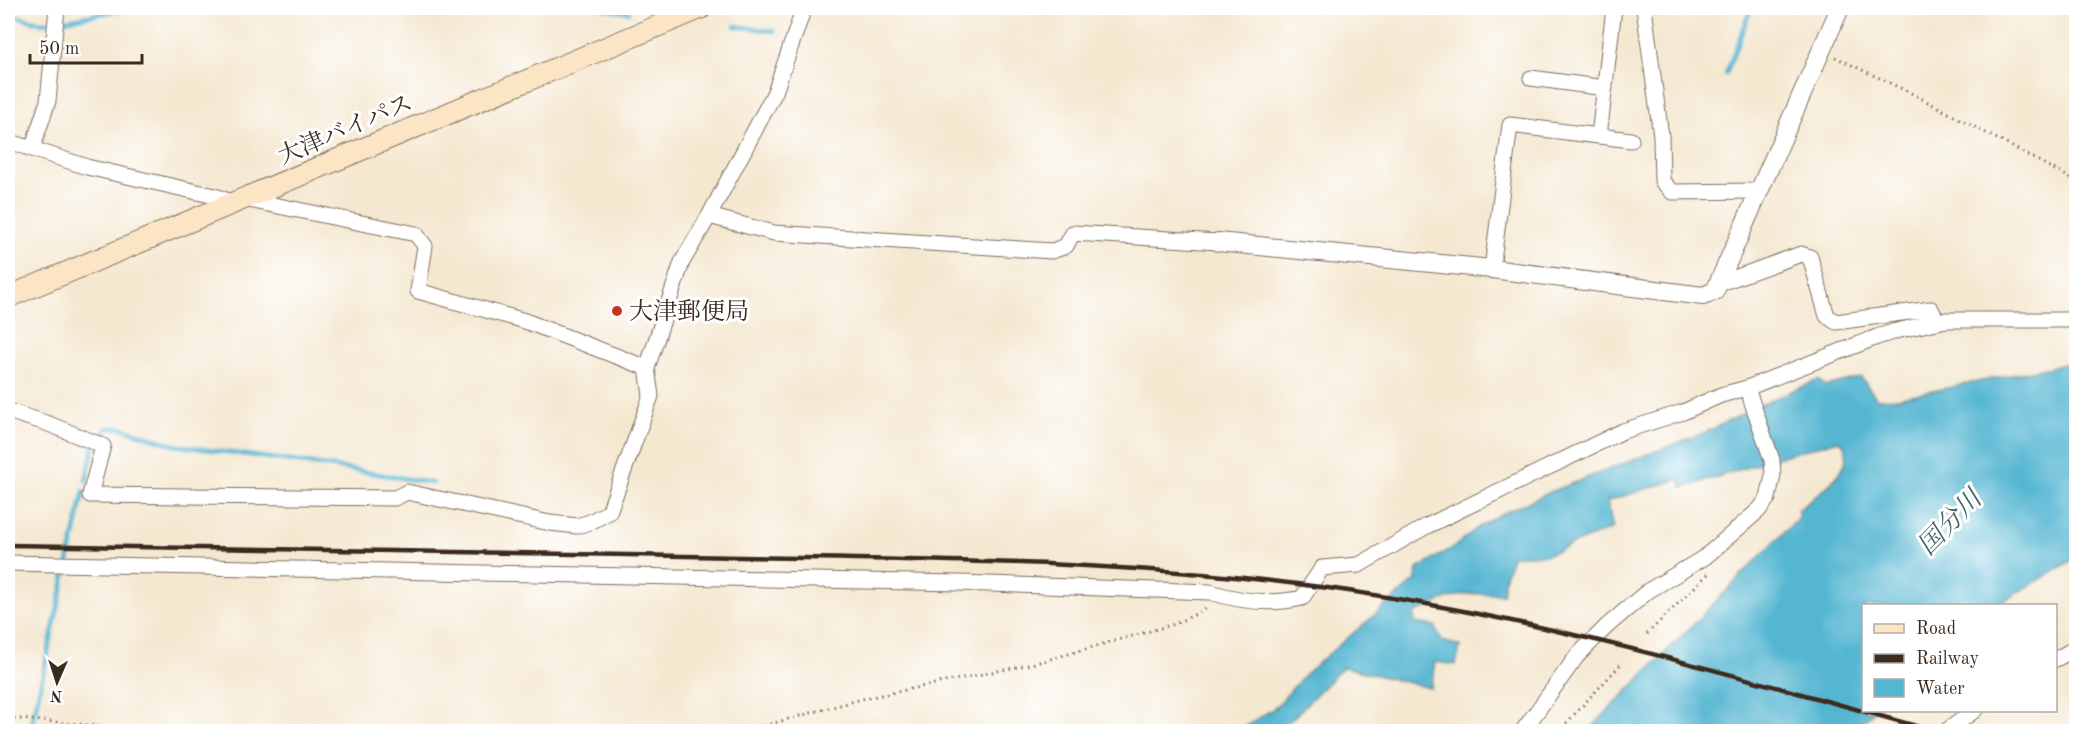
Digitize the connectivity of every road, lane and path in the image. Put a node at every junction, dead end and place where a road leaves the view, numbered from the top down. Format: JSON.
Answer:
{"nodes":[{"id":1,"x":57,"y":8,"type":"edge"},
{"id":2,"x":701,"y":8,"type":"edge"},
{"id":3,"x":804,"y":8,"type":"edge"},
{"id":4,"x":1614,"y":8,"type":"edge"},
{"id":5,"x":1644,"y":8,"type":"edge"},
{"id":6,"x":1840,"y":8,"type":"edge"},
{"id":7,"x":1821,"y":50,"type":"junction"},
{"id":8,"x":1531,"y":78,"type":"dead end"},
{"id":9,"x":1605,"y":88,"type":"junction"},
{"id":10,"x":1599,"y":136,"type":"junction"},
{"id":11,"x":1631,"y":140,"type":"dead end"},
{"id":12,"x":8,"y":141,"type":"edge"},
{"id":13,"x":32,"y":149,"type":"junction"},
{"id":14,"x":2076,"y":181,"type":"edge"},
{"id":15,"x":1758,"y":191,"type":"junction"},
{"id":16,"x":239,"y":201,"type":"junction"},
{"id":17,"x":709,"y":216,"type":"junction"},
{"id":18,"x":1218,"y":242,"type":"joint"},
{"id":19,"x":1492,"y":269,"type":"junction"},
{"id":20,"x":1718,"y":284,"type":"junction"},
{"id":21,"x":8,"y":297,"type":"edge"},
{"id":22,"x":2076,"y":320,"type":"edge"},
{"id":23,"x":1938,"y":322,"type":"junction"},
{"id":24,"x":647,"y":368,"type":"junction"},
{"id":25,"x":1749,"y":393,"type":"junction"},
{"id":26,"x":8,"y":411,"type":"edge"},
{"id":27,"x":8,"y":562,"type":"edge"},
{"id":28,"x":1228,"y":598,"type":"junction"},
{"id":29,"x":2076,"y":648,"type":"edge"},
{"id":30,"x":2057,"y":658,"type":"edge"},
{"id":31,"x":1623,"y":662,"type":"dead end"},
{"id":32,"x":1974,"y":712,"type":"edge"},
{"id":33,"x":8,"y":718,"type":"edge"},
{"id":34,"x":1884,"y":731,"type":"edge"},
{"id":35,"x":169,"y":732,"type":"edge"},
{"id":36,"x":741,"y":732,"type":"edge"},
{"id":37,"x":1522,"y":732,"type":"edge"},
{"id":38,"x":1558,"y":732,"type":"edge"},
{"id":39,"x":1896,"y":732,"type":"edge"},
{"id":40,"x":1944,"y":732,"type":"edge"}],
"edges":[{"from":1,"to":13,"type":"street"},
{"from":2,"to":16,"type":"main road","name":"大津バイパス"},
{"from":3,"to":17,"type":"street"},
{"from":4,"to":9,"type":"street"},
{"from":5,"to":15,"type":"street"},
{"from":6,"to":7,"type":"street"},
{"from":7,"to":14,"type":"path"},
{"from":7,"to":15,"type":"street"},
{"from":8,"to":9,"type":"street"},
{"from":9,"to":10,"type":"street"},
{"from":10,"to":11,"type":"street"},
{"from":10,"to":19,"type":"street"},
{"from":12,"to":13,"type":"street"},
{"from":13,"to":16,"type":"street"},
{"from":15,"to":20,"type":"street"},
{"from":16,"to":21,"type":"main road","name":"大津バイパス"},
{"from":16,"to":24,"type":"street"},
{"from":17,"to":18,"type":"street"},
{"from":17,"to":24,"type":"street"},
{"from":18,"to":19,"type":"street"},
{"from":19,"to":20,"type":"street"},
{"from":20,"to":23,"type":"street"},
{"from":22,"to":23,"type":"street"},
{"from":23,"to":25,"type":"street"},
{"from":24,"to":26,"type":"street"},
{"from":25,"to":28,"type":"street"},
{"from":25,"to":37,"type":"street"},
{"from":27,"to":28,"type":"street"},
{"from":28,"to":36,"type":"path"},
{"from":29,"to":30,"type":"street"},
{"from":31,"to":38,"type":"path"},
{"from":32,"to":40,"type":"street"},
{"from":33,"to":35,"type":"path"},
{"from":34,"to":39,"type":"path"}]}
